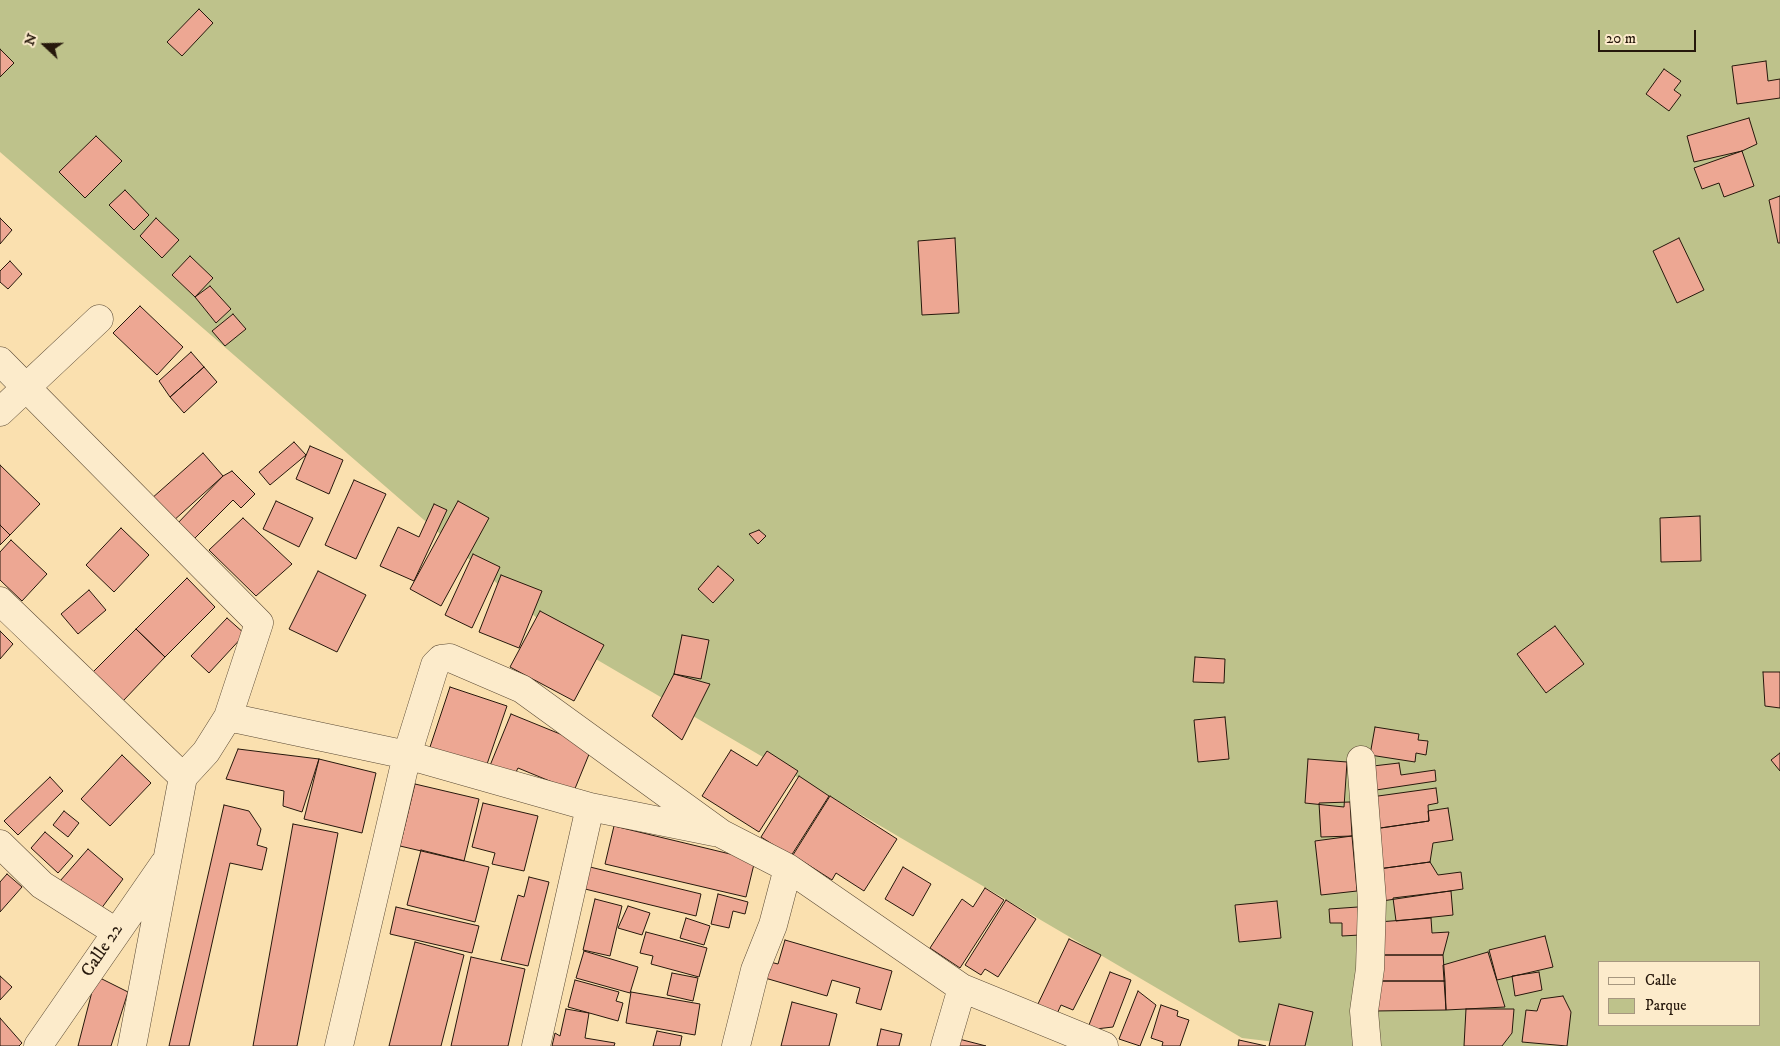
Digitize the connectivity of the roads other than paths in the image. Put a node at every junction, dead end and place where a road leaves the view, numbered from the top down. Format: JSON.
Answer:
{"nodes":[{"id":1,"x":98,"y":319,"type":"dead end"},
{"id":2,"x":0,"y":361,"type":"edge"},
{"id":3,"x":26,"y":386,"type":"junction"},
{"id":4,"x":0,"y":412,"type":"edge"},
{"id":5,"x":0,"y":601,"type":"edge"},
{"id":6,"x":228,"y":717,"type":"junction"},
{"id":7,"x":407,"y":755,"type":"junction"},
{"id":8,"x":1361,"y":760,"type":"dead end"},
{"id":9,"x":183,"y":777,"type":"junction"},
{"id":10,"x":590,"y":807,"type":"junction"},
{"id":11,"x":722,"y":834,"type":"junction"},
{"id":12,"x":0,"y":844,"type":"edge"},
{"id":13,"x":170,"y":857,"type":"junction"},
{"id":14,"x":788,"y":868,"type":"junction"},
{"id":15,"x":116,"y":932,"type":"junction"},
{"id":16,"x":962,"y":988,"type":"junction"},
{"id":17,"x":38,"y":1046,"type":"edge"},
{"id":18,"x":132,"y":1046,"type":"edge"},
{"id":19,"x":339,"y":1046,"type":"edge"},
{"id":20,"x":536,"y":1046,"type":"edge"},
{"id":21,"x":736,"y":1046,"type":"edge"},
{"id":22,"x":945,"y":1046,"type":"edge"},
{"id":23,"x":1104,"y":1046,"type":"edge"},
{"id":24,"x":1367,"y":1046,"type":"edge"}],
"edges":[{"from":1,"to":3,"type":"street"},
{"from":2,"to":3,"type":"street"},
{"from":3,"to":4,"type":"street"},
{"from":3,"to":6,"type":"street"},
{"from":5,"to":9,"type":"street"},
{"from":6,"to":7,"type":"street"},
{"from":6,"to":9,"type":"street"},
{"from":7,"to":10,"type":"street"},
{"from":7,"to":11,"type":"street"},
{"from":7,"to":19,"type":"street"},
{"from":8,"to":24,"type":"street"},
{"from":9,"to":13,"type":"street"},
{"from":10,"to":11,"type":"street"},
{"from":10,"to":20,"type":"street"},
{"from":11,"to":14,"type":"street"},
{"from":12,"to":15,"type":"street"},
{"from":13,"to":15,"type":"street","name":"Calle 22"},
{"from":13,"to":18,"type":"street"},
{"from":14,"to":16,"type":"street"},
{"from":14,"to":21,"type":"street"},
{"from":15,"to":17,"type":"street","name":"Calle 22"},
{"from":16,"to":22,"type":"street"},
{"from":16,"to":23,"type":"street"}]}
